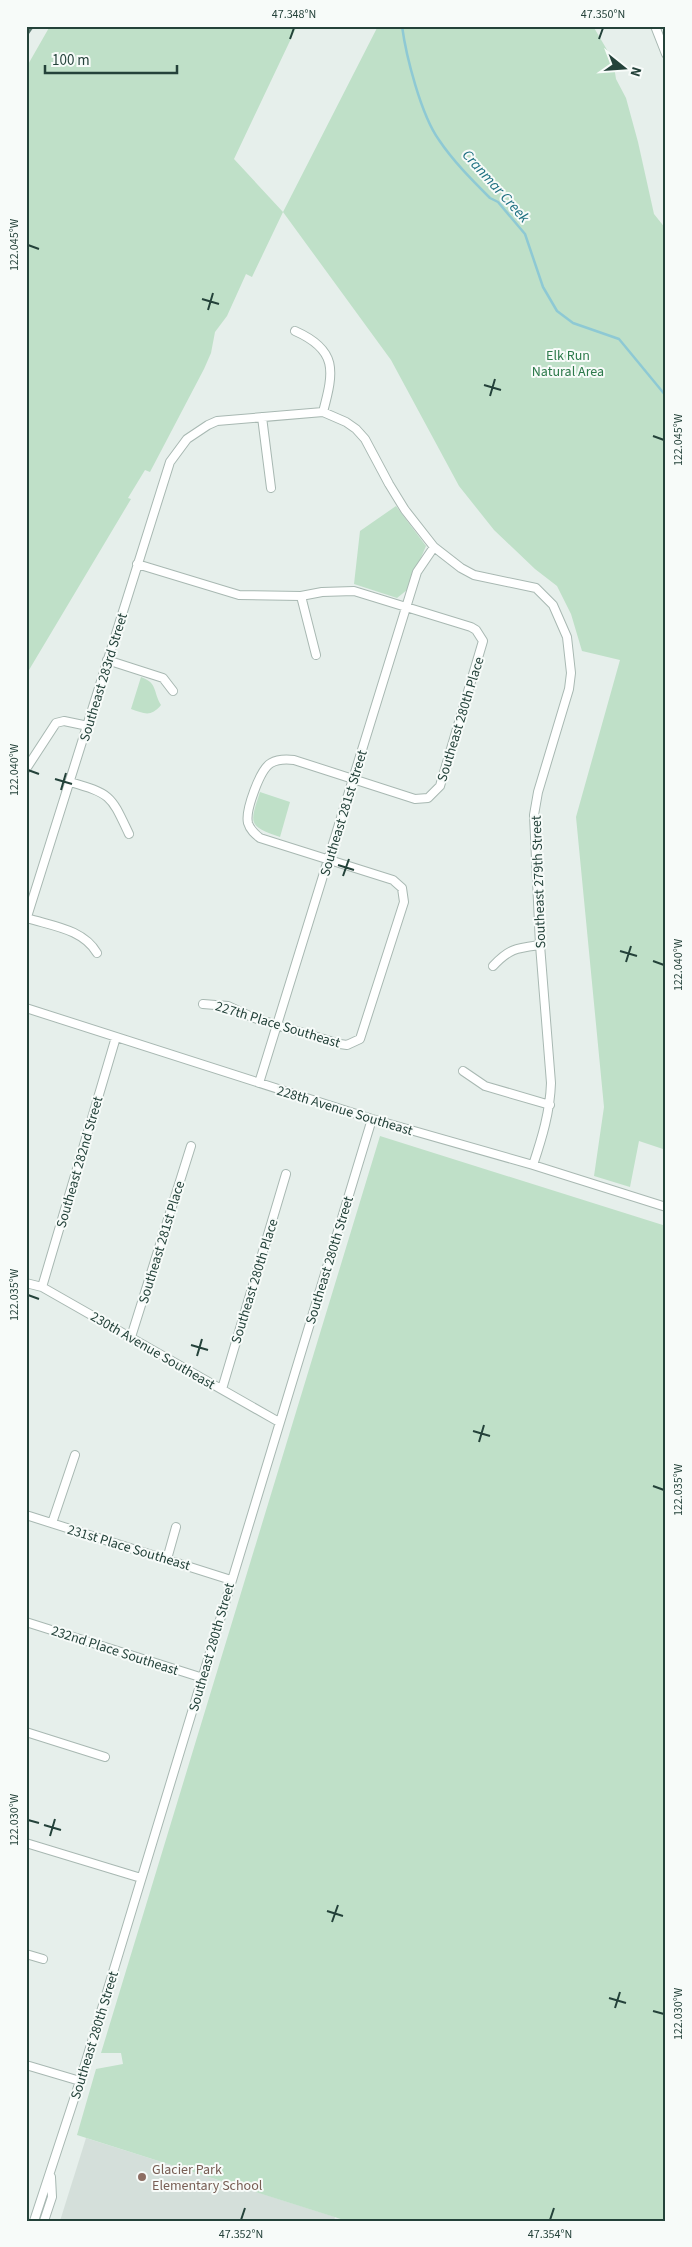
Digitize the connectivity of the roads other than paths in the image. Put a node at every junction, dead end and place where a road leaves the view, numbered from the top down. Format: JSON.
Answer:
{"nodes":[{"id":1,"x":655,"y":26,"type":"edge"},
{"id":2,"x":666,"y":54,"type":"edge"},
{"id":3,"x":295,"y":330,"type":"dead end"},
{"id":4,"x":322,"y":412,"type":"junction"},
{"id":5,"x":262,"y":417,"type":"junction"},
{"id":6,"x":271,"y":488,"type":"dead end"},
{"id":7,"x":434,"y":547,"type":"junction"},
{"id":8,"x":137,"y":564,"type":"junction"},
{"id":9,"x":301,"y":596,"type":"junction"},
{"id":10,"x":407,"y":606,"type":"junction"},
{"id":11,"x":316,"y":655,"type":"dead end"},
{"id":12,"x":108,"y":660,"type":"junction"},
{"id":13,"x":173,"y":691,"type":"dead end"},
{"id":14,"x":88,"y":726,"type":"junction"},
{"id":15,"x":26,"y":769,"type":"edge"},
{"id":16,"x":353,"y":780,"type":"junction"},
{"id":17,"x":70,"y":782,"type":"junction"},
{"id":18,"x":129,"y":834,"type":"dead end"},
{"id":19,"x":328,"y":860,"type":"junction"},
{"id":20,"x":27,"y":919,"type":"edge"},
{"id":21,"x":540,"y":944,"type":"junction"},
{"id":22,"x":97,"y":953,"type":"dead end"},
{"id":23,"x":494,"y":966,"type":"dead end"},
{"id":24,"x":203,"y":1004,"type":"dead end"},
{"id":25,"x":26,"y":1008,"type":"edge"},
{"id":26,"x":277,"y":1025,"type":"junction"},
{"id":27,"x":116,"y":1037,"type":"junction"},
{"id":28,"x":463,"y":1071,"type":"dead end"},
{"id":29,"x":259,"y":1083,"type":"junction"},
{"id":30,"x":550,"y":1105,"type":"junction"},
{"id":31,"x":372,"y":1120,"type":"junction"},
{"id":32,"x":191,"y":1146,"type":"dead end"},
{"id":33,"x":533,"y":1166,"type":"junction"},
{"id":34,"x":286,"y":1174,"type":"dead end"},
{"id":35,"x":666,"y":1208,"type":"edge"},
{"id":36,"x":26,"y":1283,"type":"edge"},
{"id":37,"x":42,"y":1287,"type":"junction"},
{"id":38,"x":131,"y":1337,"type":"junction"},
{"id":39,"x":222,"y":1389,"type":"junction"},
{"id":40,"x":279,"y":1422,"type":"junction"},
{"id":41,"x":74,"y":1455,"type":"dead end"},
{"id":42,"x":26,"y":1515,"type":"edge"},
{"id":43,"x":52,"y":1523,"type":"junction"},
{"id":44,"x":176,"y":1527,"type":"dead end"},
{"id":45,"x":167,"y":1559,"type":"junction"},
{"id":46,"x":231,"y":1580,"type":"junction"},
{"id":47,"x":26,"y":1622,"type":"edge"},
{"id":48,"x":203,"y":1678,"type":"junction"},
{"id":49,"x":26,"y":1732,"type":"edge"},
{"id":50,"x":104,"y":1757,"type":"dead end"},
{"id":51,"x":26,"y":1843,"type":"edge"},
{"id":52,"x":141,"y":1878,"type":"junction"},
{"id":53,"x":26,"y":1954,"type":"edge"},
{"id":54,"x":43,"y":1959,"type":"dead end"},
{"id":55,"x":26,"y":2065,"type":"edge"},
{"id":56,"x":80,"y":2081,"type":"junction"},
{"id":57,"x":51,"y":2175,"type":"junction"},
{"id":58,"x":34,"y":2221,"type":"edge"},
{"id":59,"x":44,"y":2221,"type":"edge"}],
"edges":[{"from":1,"to":2,"type":"street"},
{"from":3,"to":4,"type":"street"},
{"from":4,"to":5,"type":"street"},
{"from":4,"to":7,"type":"street"},
{"from":5,"to":6,"type":"street"},
{"from":5,"to":8,"type":"street","name":"Southeast 283rd Street"},
{"from":7,"to":10,"type":"street","name":"Southeast 281st Street"},
{"from":7,"to":21,"type":"street","name":"Southeast 279th Street"},
{"from":8,"to":9,"type":"street"},
{"from":8,"to":12,"type":"street","name":"Southeast 283rd Street"},
{"from":9,"to":10,"type":"street"},
{"from":9,"to":11,"type":"street"},
{"from":10,"to":16,"type":"street","name":"Southeast 281st Street"},
{"from":10,"to":16,"type":"street","name":"Southeast 280th Place"},
{"from":12,"to":13,"type":"street"},
{"from":12,"to":14,"type":"street","name":"Southeast 283rd Street"},
{"from":14,"to":15,"type":"street"},
{"from":14,"to":17,"type":"street","name":"Southeast 283rd Street"},
{"from":16,"to":19,"type":"street","name":"Southeast 281st Street"},
{"from":16,"to":19,"type":"street"},
{"from":17,"to":18,"type":"street"},
{"from":17,"to":20,"type":"street","name":"Southeast 283rd Street"},
{"from":19,"to":26,"type":"street","name":"Southeast 281st Street"},
{"from":19,"to":26,"type":"street","name":"227th Place Southeast"},
{"from":20,"to":22,"type":"street"},
{"from":21,"to":23,"type":"street"},
{"from":21,"to":30,"type":"street","name":"Southeast 279th Street"},
{"from":24,"to":26,"type":"street","name":"227th Place Southeast"},
{"from":25,"to":27,"type":"street","name":"228th Avenue Southeast"},
{"from":26,"to":29,"type":"street","name":"Southeast 281st Street"},
{"from":27,"to":29,"type":"street","name":"228th Avenue Southeast"},
{"from":27,"to":37,"type":"street","name":"Southeast 282nd Street"},
{"from":28,"to":30,"type":"street"},
{"from":29,"to":31,"type":"street","name":"228th Avenue Southeast"},
{"from":30,"to":33,"type":"street","name":"Southeast 279th Street"},
{"from":31,"to":33,"type":"street","name":"228th Avenue Southeast"},
{"from":31,"to":40,"type":"street","name":"Southeast 280th Street"},
{"from":32,"to":38,"type":"street","name":"Southeast 281st Place"},
{"from":33,"to":35,"type":"street","name":"228th Avenue Southeast"},
{"from":34,"to":39,"type":"street","name":"Southeast 280th Place"},
{"from":36,"to":37,"type":"street","name":"230th Avenue Southeast"},
{"from":37,"to":38,"type":"street","name":"230th Avenue Southeast"},
{"from":38,"to":39,"type":"street","name":"230th Avenue Southeast"},
{"from":39,"to":40,"type":"street","name":"230th Avenue Southeast"},
{"from":40,"to":46,"type":"street","name":"Southeast 280th Street"},
{"from":41,"to":43,"type":"street"},
{"from":42,"to":43,"type":"street","name":"231st Place Southeast"},
{"from":43,"to":45,"type":"street","name":"231st Place Southeast"},
{"from":44,"to":45,"type":"street"},
{"from":45,"to":46,"type":"street","name":"231st Place Southeast"},
{"from":46,"to":48,"type":"street","name":"Southeast 280th Street"},
{"from":47,"to":48,"type":"street","name":"232nd Place Southeast"},
{"from":48,"to":52,"type":"street","name":"Southeast 280th Street"},
{"from":49,"to":50,"type":"street"},
{"from":51,"to":52,"type":"street"},
{"from":52,"to":56,"type":"street","name":"Southeast 280th Street"},
{"from":53,"to":54,"type":"street"},
{"from":55,"to":56,"type":"street"},
{"from":56,"to":57,"type":"street","name":"Southeast 280th Street"},
{"from":57,"to":58,"type":"street","name":"Southeast 280th Street"},
{"from":57,"to":59,"type":"street","name":"Southeast 280th Street"}]}
